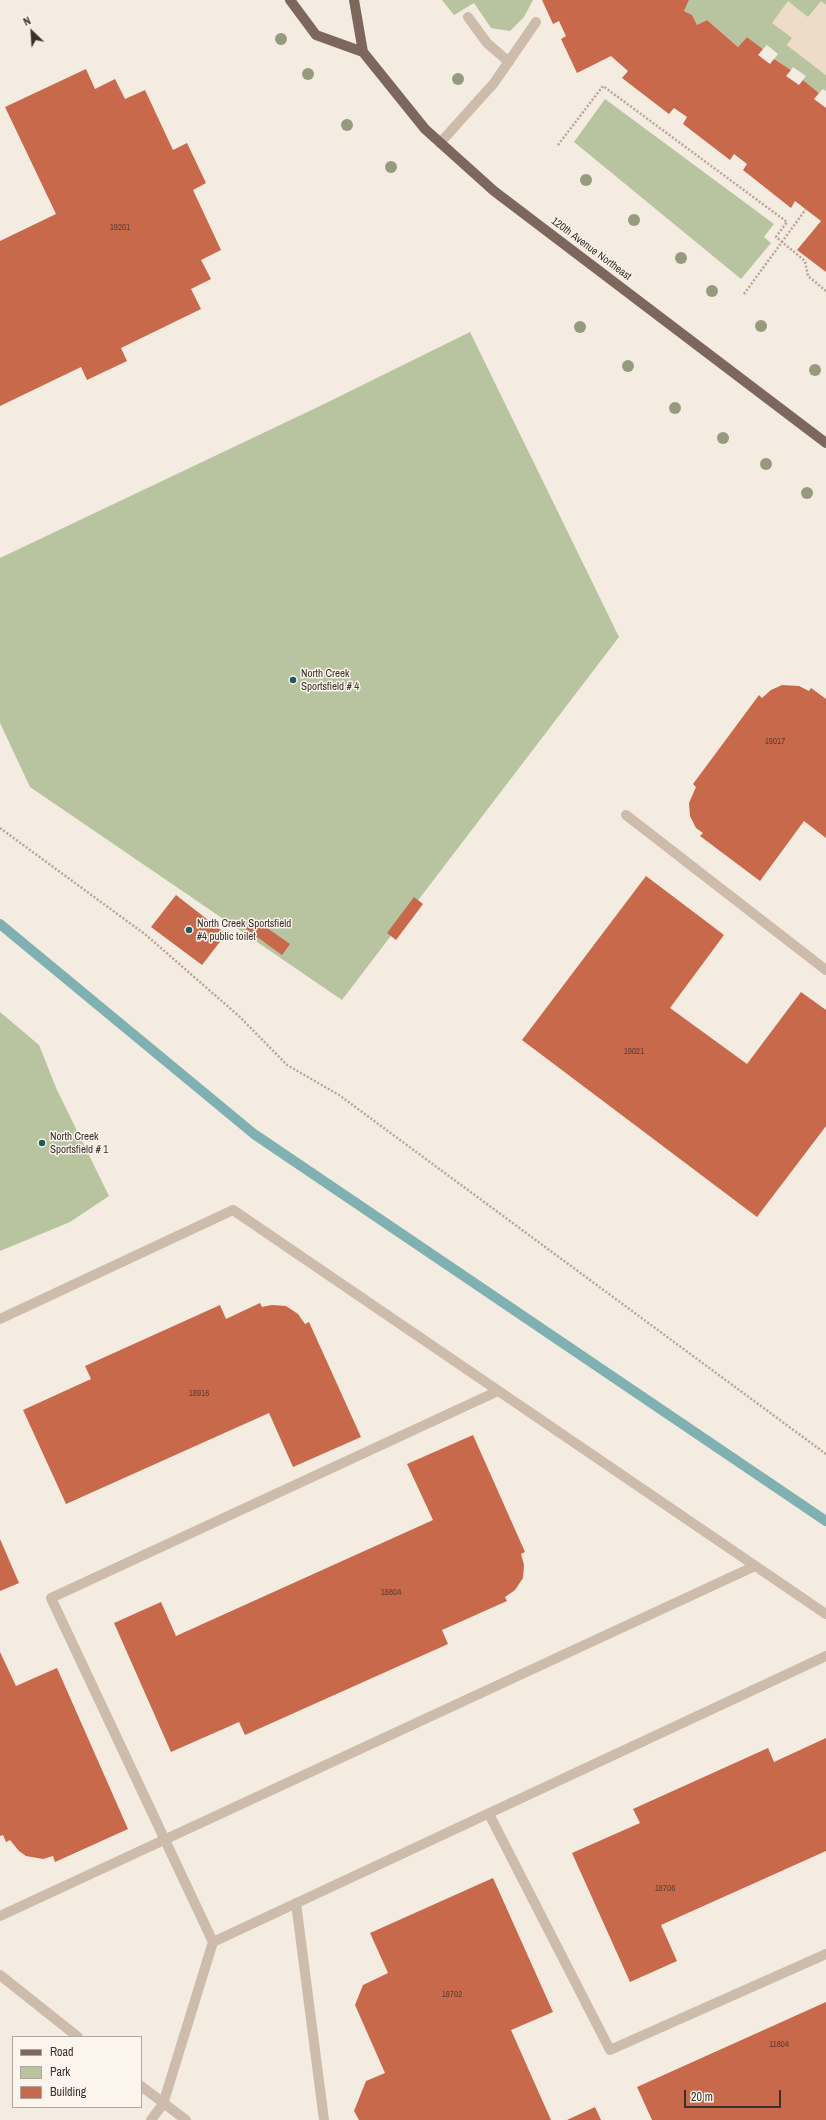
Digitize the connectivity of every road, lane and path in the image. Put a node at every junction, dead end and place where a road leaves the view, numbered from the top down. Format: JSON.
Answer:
{"nodes":[{"id":1,"x":290,"y":0,"type":"edge"},
{"id":2,"x":354,"y":0,"type":"edge"},
{"id":3,"x":468,"y":17,"type":"dead end"},
{"id":4,"x":536,"y":22,"type":"dead end"},
{"id":5,"x":363,"y":52,"type":"junction"},
{"id":6,"x":509,"y":62,"type":"junction"},
{"id":7,"x":440,"y":143,"type":"junction"},
{"id":8,"x":558,"y":145,"type":"dead end"},
{"id":9,"x":806,"y":209,"type":"dead end"},
{"id":10,"x":782,"y":242,"type":"junction"},
{"id":11,"x":826,"y":291,"type":"edge"},
{"id":12,"x":744,"y":294,"type":"dead end"},
{"id":13,"x":826,"y":443,"type":"edge"},
{"id":14,"x":626,"y":815,"type":"dead end"},
{"id":15,"x":0,"y":828,"type":"edge"},
{"id":16,"x":826,"y":970,"type":"edge"},
{"id":17,"x":0,"y":1319,"type":"edge"},
{"id":18,"x":498,"y":1391,"type":"junction"},
{"id":19,"x":826,"y":1454,"type":"edge"},
{"id":20,"x":755,"y":1566,"type":"junction"},
{"id":21,"x":826,"y":1614,"type":"edge"},
{"id":22,"x":826,"y":1656,"type":"edge"},
{"id":23,"x":489,"y":1814,"type":"junction"},
{"id":24,"x":166,"y":1840,"type":"junction"},
{"id":25,"x":296,"y":1903,"type":"junction"},
{"id":26,"x":0,"y":1916,"type":"edge"},
{"id":27,"x":213,"y":1942,"type":"junction"},
{"id":28,"x":826,"y":1954,"type":"edge"},
{"id":29,"x":0,"y":1974,"type":"edge"},
{"id":30,"x":77,"y":2036,"type":"edge"},
{"id":31,"x":142,"y":2087,"type":"edge"},
{"id":32,"x":163,"y":2104,"type":"junction"},
{"id":33,"x":151,"y":2120,"type":"edge"},
{"id":34,"x":186,"y":2120,"type":"edge"},
{"id":35,"x":324,"y":2120,"type":"edge"}],
"edges":[{"from":1,"to":5,"type":"main road"},
{"from":2,"to":5,"type":"main road","name":"120th Avenue Northeast"},
{"from":3,"to":6,"type":"lane"},
{"from":4,"to":6,"type":"lane"},
{"from":5,"to":7,"type":"main road","name":"120th Avenue Northeast"},
{"from":6,"to":7,"type":"lane"},
{"from":7,"to":13,"type":"main road","name":"120th Avenue Northeast"},
{"from":8,"to":10,"type":"path"},
{"from":9,"to":10,"type":"path"},
{"from":10,"to":11,"type":"path"},
{"from":10,"to":12,"type":"path"},
{"from":14,"to":16,"type":"lane"},
{"from":15,"to":19,"type":"path"},
{"from":17,"to":18,"type":"lane"},
{"from":18,"to":20,"type":"lane"},
{"from":18,"to":24,"type":"lane"},
{"from":20,"to":21,"type":"lane"},
{"from":20,"to":24,"type":"lane"},
{"from":22,"to":23,"type":"lane"},
{"from":23,"to":25,"type":"lane"},
{"from":23,"to":28,"type":"lane"},
{"from":24,"to":26,"type":"lane"},
{"from":24,"to":27,"type":"lane"},
{"from":25,"to":27,"type":"lane"},
{"from":25,"to":35,"type":"lane"},
{"from":27,"to":32,"type":"lane"},
{"from":29,"to":30,"type":"lane"},
{"from":31,"to":32,"type":"lane"},
{"from":32,"to":33,"type":"lane"},
{"from":32,"to":34,"type":"lane"}]}
